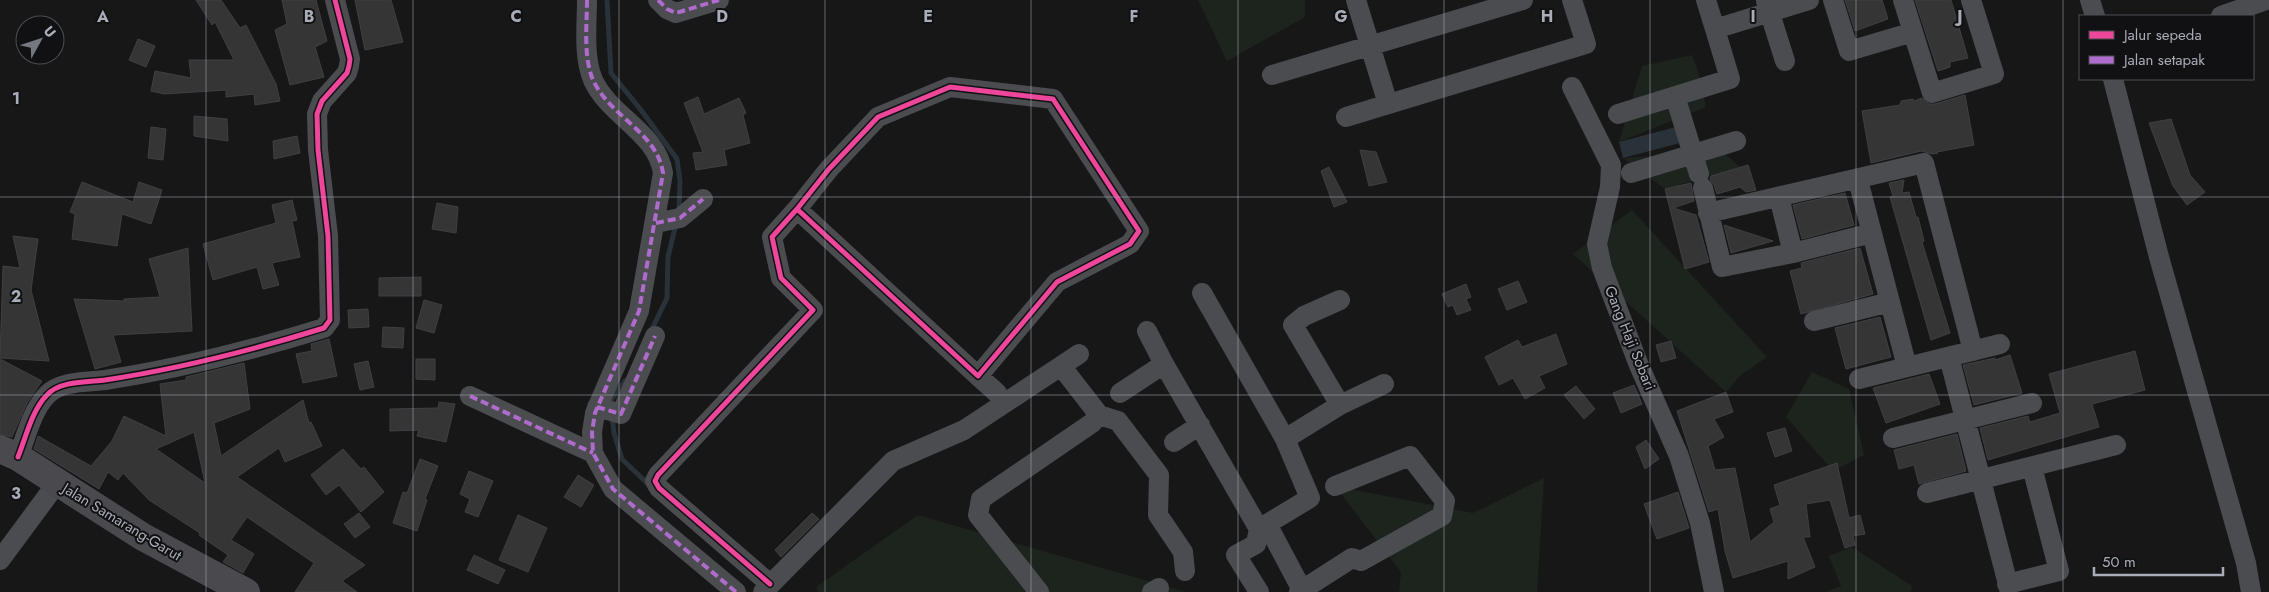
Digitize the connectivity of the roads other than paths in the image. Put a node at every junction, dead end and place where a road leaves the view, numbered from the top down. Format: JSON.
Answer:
{"nodes":[{"id":1,"x":335,"y":0,"type":"edge"},
{"id":2,"x":587,"y":0,"type":"edge"},
{"id":3,"x":658,"y":0,"type":"edge"},
{"id":4,"x":719,"y":0,"type":"edge"},
{"id":5,"x":1356,"y":0,"type":"edge"},
{"id":6,"x":1523,"y":0,"type":"edge"},
{"id":7,"x":1572,"y":0,"type":"edge"},
{"id":8,"x":1706,"y":0,"type":"edge"},
{"id":9,"x":1810,"y":0,"type":"edge"},
{"id":10,"x":1833,"y":0,"type":"edge"},
{"id":11,"x":1903,"y":0,"type":"edge"},
{"id":12,"x":1971,"y":0,"type":"edge"},
{"id":13,"x":2090,"y":0,"type":"edge"},
{"id":14,"x":2266,"y":0,"type":"edge"},
{"id":15,"x":1768,"y":6,"type":"edge"},
{"id":16,"x":2095,"y":15,"type":"edge"},
{"id":17,"x":2224,"y":15,"type":"edge"},
{"id":18,"x":1715,"y":29,"type":"junction"},
{"id":19,"x":1913,"y":32,"type":"junction"},
{"id":20,"x":1370,"y":46,"type":"junction"},
{"id":21,"x":1785,"y":61,"type":"dead end"},
{"id":22,"x":1272,"y":76,"type":"dead end"},
{"id":23,"x":2113,"y":80,"type":"edge"},
{"id":24,"x":1572,"y":87,"type":"dead end"},
{"id":25,"x":1675,"y":96,"type":"junction"},
{"id":26,"x":1388,"y":104,"type":"junction"},
{"id":27,"x":1618,"y":114,"type":"dead end"},
{"id":28,"x":1346,"y":117,"type":"dead end"},
{"id":29,"x":1736,"y":141,"type":"dead end"},
{"id":30,"x":1693,"y":154,"type":"junction"},
{"id":31,"x":1631,"y":173,"type":"dead end"},
{"id":32,"x":1858,"y":180,"type":"junction"},
{"id":33,"x":1778,"y":197,"type":"junction"},
{"id":34,"x":704,"y":198,"type":"dead end"},
{"id":35,"x":798,"y":209,"type":"junction"},
{"id":36,"x":1708,"y":213,"type":"junction"},
{"id":37,"x":667,"y":221,"type":"junction"},
{"id":38,"x":1872,"y":233,"type":"junction"},
{"id":39,"x":1793,"y":253,"type":"junction"},
{"id":40,"x":1202,"y":294,"type":"dead end"},
{"id":41,"x":1340,"y":300,"type":"dead end"},
{"id":42,"x":1890,"y":302,"type":"junction"},
{"id":43,"x":1814,"y":321,"type":"dead end"},
{"id":44,"x":1147,"y":331,"type":"dead end"},
{"id":45,"x":654,"y":336,"type":"dead end"},
{"id":46,"x":2000,"y":344,"type":"dead end"},
{"id":47,"x":1973,"y":351,"type":"junction"},
{"id":48,"x":1079,"y":354,"type":"dead end"},
{"id":49,"x":1949,"y":357,"type":"junction"},
{"id":50,"x":1164,"y":364,"type":"junction"},
{"id":51,"x":1061,"y":366,"type":"junction"},
{"id":52,"x":1907,"y":367,"type":"junction"},
{"id":53,"x":978,"y":376,"type":"junction"},
{"id":54,"x":1859,"y":379,"type":"dead end"},
{"id":55,"x":1384,"y":384,"type":"dead end"},
{"id":56,"x":997,"y":393,"type":"dead end"},
{"id":57,"x":1120,"y":393,"type":"dead end"},
{"id":58,"x":470,"y":396,"type":"dead end"},
{"id":59,"x":2032,"y":403,"type":"dead end"},
{"id":60,"x":1340,"y":405,"type":"junction"},
{"id":61,"x":607,"y":410,"type":"junction"},
{"id":62,"x":1100,"y":415,"type":"junction"},
{"id":63,"x":1965,"y":420,"type":"junction"},
{"id":64,"x":1200,"y":425,"type":"junction"},
{"id":65,"x":1893,"y":438,"type":"dead end"},
{"id":66,"x":1285,"y":440,"type":"junction"},
{"id":67,"x":1174,"y":442,"type":"dead end"},
{"id":68,"x":2116,"y":445,"type":"dead end"},
{"id":69,"x":9,"y":453,"type":"edge"},
{"id":70,"x":593,"y":453,"type":"junction"},
{"id":71,"x":2032,"y":467,"type":"junction"},
{"id":72,"x":1980,"y":480,"type":"junction"},
{"id":73,"x":57,"y":482,"type":"junction"},
{"id":74,"x":1324,"y":491,"type":"junction"},
{"id":75,"x":1927,"y":493,"type":"dead end"},
{"id":76,"x":1263,"y":526,"type":"junction"},
{"id":77,"x":0,"y":560,"type":"edge"},
{"id":78,"x":1186,"y":571,"type":"dead end"},
{"id":79,"x":767,"y":588,"type":"edge"},
{"id":80,"x":2009,"y":588,"type":"edge"},
{"id":81,"x":246,"y":592,"type":"edge"},
{"id":82,"x":736,"y":592,"type":"edge"},
{"id":83,"x":1039,"y":592,"type":"edge"},
{"id":84,"x":1258,"y":592,"type":"edge"},
{"id":85,"x":1301,"y":592,"type":"edge"},
{"id":86,"x":1714,"y":592,"type":"edge"},
{"id":87,"x":2251,"y":592,"type":"edge"}],
"edges":[{"from":1,"to":69,"type":"street"},
{"from":2,"to":37,"type":"street"},
{"from":3,"to":4,"type":"street"},
{"from":5,"to":20,"type":"street"},
{"from":6,"to":20,"type":"street"},
{"from":7,"to":26,"type":"street"},
{"from":8,"to":18,"type":"street"},
{"from":9,"to":15,"type":"street"},
{"from":10,"to":19,"type":"street"},
{"from":11,"to":19,"type":"street"},
{"from":12,"to":19,"type":"street"},
{"from":13,"to":16,"type":"street"},
{"from":14,"to":17,"type":"street"},
{"from":15,"to":18,"type":"street"},
{"from":15,"to":21,"type":"street"},
{"from":18,"to":25,"type":"street"},
{"from":20,"to":22,"type":"street"},
{"from":20,"to":26,"type":"street"},
{"from":23,"to":87,"type":"street"},
{"from":24,"to":86,"type":"street","name":"Gang Haji Sobari"},
{"from":25,"to":27,"type":"street"},
{"from":25,"to":30,"type":"street"},
{"from":26,"to":28,"type":"street"},
{"from":29,"to":30,"type":"street"},
{"from":30,"to":31,"type":"street"},
{"from":30,"to":36,"type":"street"},
{"from":32,"to":33,"type":"street"},
{"from":32,"to":38,"type":"street"},
{"from":32,"to":47,"type":"street"},
{"from":33,"to":36,"type":"street"},
{"from":33,"to":39,"type":"street"},
{"from":34,"to":37,"type":"street"},
{"from":35,"to":53,"type":"street"},
{"from":35,"to":53,"type":"street"},
{"from":35,"to":79,"type":"street"},
{"from":36,"to":39,"type":"street"},
{"from":37,"to":61,"type":"street"},
{"from":38,"to":39,"type":"street"},
{"from":38,"to":42,"type":"street"},
{"from":40,"to":66,"type":"street"},
{"from":41,"to":60,"type":"street"},
{"from":42,"to":43,"type":"street"},
{"from":42,"to":52,"type":"street"},
{"from":44,"to":50,"type":"street"},
{"from":45,"to":61,"type":"street"},
{"from":46,"to":47,"type":"street"},
{"from":47,"to":49,"type":"street"},
{"from":48,"to":51,"type":"street"},
{"from":49,"to":52,"type":"street"},
{"from":49,"to":63,"type":"street"},
{"from":50,"to":57,"type":"street"},
{"from":50,"to":64,"type":"street"},
{"from":51,"to":62,"type":"street"},
{"from":51,"to":79,"type":"street"},
{"from":52,"to":54,"type":"street"},
{"from":53,"to":56,"type":"street"},
{"from":55,"to":60,"type":"street"},
{"from":58,"to":70,"type":"street"},
{"from":59,"to":63,"type":"street"},
{"from":60,"to":66,"type":"street"},
{"from":61,"to":70,"type":"street"},
{"from":62,"to":78,"type":"street"},
{"from":62,"to":83,"type":"street"},
{"from":63,"to":65,"type":"street"},
{"from":63,"to":72,"type":"street"},
{"from":64,"to":67,"type":"street"},
{"from":64,"to":76,"type":"street"},
{"from":66,"to":74,"type":"street"},
{"from":68,"to":71,"type":"street"},
{"from":69,"to":73,"type":"main road","name":"Jalan Samarang-Garut"},
{"from":70,"to":82,"type":"street"},
{"from":71,"to":72,"type":"street"},
{"from":71,"to":80,"type":"street"},
{"from":72,"to":75,"type":"street"},
{"from":72,"to":80,"type":"street"},
{"from":73,"to":77,"type":"street"},
{"from":73,"to":81,"type":"main road","name":"Jalan Samarang-Garut"},
{"from":74,"to":76,"type":"street"},
{"from":74,"to":85,"type":"street"},
{"from":76,"to":84,"type":"street"},
{"from":76,"to":85,"type":"street"}]}
